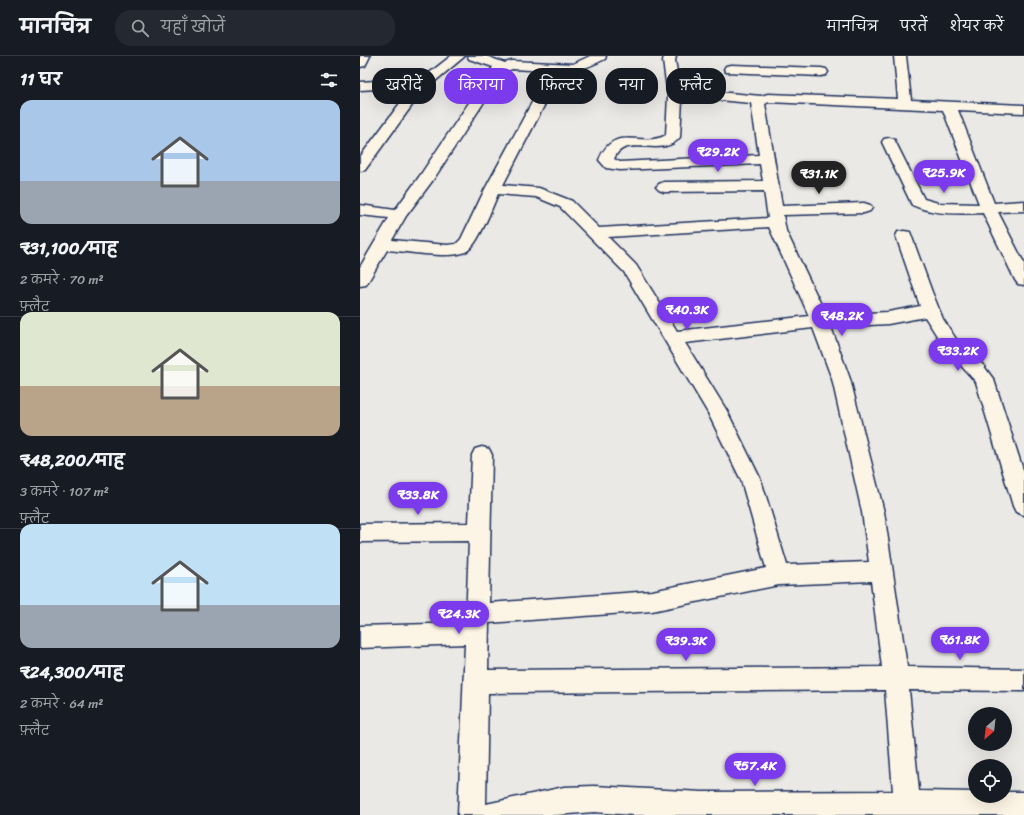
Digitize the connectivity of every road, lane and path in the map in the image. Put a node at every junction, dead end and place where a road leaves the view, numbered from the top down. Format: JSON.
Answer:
{"nodes":[{"id":1,"x":364,"y":56,"type":"edge"},
{"id":2,"x":459,"y":56,"type":"edge"},
{"id":3,"x":474,"y":56,"type":"edge"},
{"id":4,"x":600,"y":56,"type":"edge"},
{"id":5,"x":670,"y":56,"type":"edge"},
{"id":6,"x":900,"y":56,"type":"edge"},
{"id":7,"x":360,"y":63,"type":"edge"},
{"id":8,"x":504,"y":67,"type":"junction"},
{"id":9,"x":558,"y":67,"type":"junction"},
{"id":10,"x":670,"y":68,"type":"edge"},
{"id":11,"x":730,"y":69,"type":"dead end"},
{"id":12,"x":436,"y":73,"type":"edge"},
{"id":13,"x":372,"y":85,"type":"edge"},
{"id":14,"x":360,"y":86,"type":"edge"},
{"id":15,"x":726,"y":97,"type":"edge"},
{"id":16,"x":823,"y":99,"type":"junction"},
{"id":17,"x":761,"y":100,"type":"junction"},
{"id":18,"x":406,"y":104,"type":"edge"},
{"id":19,"x":675,"y":104,"type":"edge"},
{"id":20,"x":905,"y":104,"type":"junction"},
{"id":21,"x":949,"y":106,"type":"junction"},
{"id":22,"x":1024,"y":109,"type":"edge"},
{"id":23,"x":889,"y":142,"type":"dead end"},
{"id":24,"x":767,"y":159,"type":"junction"},
{"id":25,"x":360,"y":167,"type":"edge"},
{"id":26,"x":771,"y":186,"type":"junction"},
{"id":27,"x":664,"y":187,"type":"dead end"},
{"id":28,"x":493,"y":189,"type":"junction"},
{"id":29,"x":1024,"y":206,"type":"edge"},
{"id":30,"x":864,"y":208,"type":"dead end"},
{"id":31,"x":988,"y":208,"type":"junction"},
{"id":32,"x":360,"y":210,"type":"edge"},
{"id":33,"x":399,"y":215,"type":"junction"},
{"id":34,"x":776,"y":216,"type":"junction"},
{"id":35,"x":595,"y":233,"type":"junction"},
{"id":36,"x":904,"y":236,"type":"dead end"},
{"id":37,"x":382,"y":244,"type":"junction"},
{"id":38,"x":1022,"y":273,"type":"edge"},
{"id":39,"x":360,"y":281,"type":"edge"},
{"id":40,"x":930,"y":310,"type":"junction"},
{"id":41,"x":820,"y":321,"type":"junction"},
{"id":42,"x":673,"y":338,"type":"junction"},
{"id":43,"x":482,"y":455,"type":"dead end"},
{"id":44,"x":1024,"y":506,"type":"edge"},
{"id":45,"x":480,"y":532,"type":"junction"},
{"id":46,"x":360,"y":533,"type":"edge"},
{"id":47,"x":881,"y":570,"type":"junction"},
{"id":48,"x":779,"y":575,"type":"junction"},
{"id":49,"x":478,"y":623,"type":"junction"},
{"id":50,"x":360,"y":637,"type":"edge"},
{"id":51,"x":896,"y":678,"type":"junction"},
{"id":52,"x":1024,"y":680,"type":"edge"},
{"id":53,"x":476,"y":682,"type":"junction"},
{"id":54,"x":1024,"y":806,"type":"edge"},
{"id":55,"x":595,"y":807,"type":"edge"},
{"id":56,"x":907,"y":809,"type":"edge"},
{"id":57,"x":472,"y":815,"type":"edge"},
{"id":58,"x":492,"y":815,"type":"edge"}],
"edges":[{"from":1,"to":7,"type":"street"},
{"from":2,"to":12,"type":"street"},
{"from":3,"to":8,"type":"street"},
{"from":4,"to":9,"type":"street"},
{"from":5,"to":10,"type":"street"},
{"from":6,"to":20,"type":"street"},
{"from":8,"to":9,"type":"street"},
{"from":8,"to":33,"type":"street"},
{"from":9,"to":28,"type":"street"},
{"from":11,"to":16,"type":"street"},
{"from":13,"to":14,"type":"street"},
{"from":15,"to":17,"type":"street"},
{"from":16,"to":17,"type":"street"},
{"from":16,"to":20,"type":"street"},
{"from":17,"to":24,"type":"street"},
{"from":18,"to":25,"type":"street"},
{"from":19,"to":24,"type":"street"},
{"from":20,"to":21,"type":"street"},
{"from":21,"to":22,"type":"street"},
{"from":21,"to":31,"type":"street"},
{"from":23,"to":31,"type":"street"},
{"from":24,"to":26,"type":"street"},
{"from":26,"to":27,"type":"street"},
{"from":26,"to":34,"type":"street"},
{"from":28,"to":35,"type":"street"},
{"from":28,"to":37,"type":"street"},
{"from":29,"to":31,"type":"street"},
{"from":30,"to":34,"type":"street"},
{"from":31,"to":38,"type":"street"},
{"from":32,"to":33,"type":"street"},
{"from":33,"to":37,"type":"street"},
{"from":34,"to":35,"type":"street"},
{"from":34,"to":41,"type":"street"},
{"from":35,"to":42,"type":"street"},
{"from":36,"to":40,"type":"street"},
{"from":37,"to":39,"type":"street"},
{"from":40,"to":41,"type":"street"},
{"from":40,"to":44,"type":"street"},
{"from":41,"to":42,"type":"street"},
{"from":41,"to":47,"type":"street"},
{"from":42,"to":48,"type":"street"},
{"from":43,"to":45,"type":"street"},
{"from":45,"to":46,"type":"street"},
{"from":45,"to":49,"type":"street"},
{"from":47,"to":48,"type":"street"},
{"from":47,"to":51,"type":"street"},
{"from":48,"to":49,"type":"street"},
{"from":49,"to":50,"type":"street"},
{"from":49,"to":53,"type":"street"},
{"from":51,"to":52,"type":"street"},
{"from":51,"to":53,"type":"street"},
{"from":51,"to":56,"type":"street"},
{"from":53,"to":57,"type":"street"},
{"from":54,"to":56,"type":"street"},
{"from":55,"to":56,"type":"street"},
{"from":55,"to":58,"type":"street"}]}
